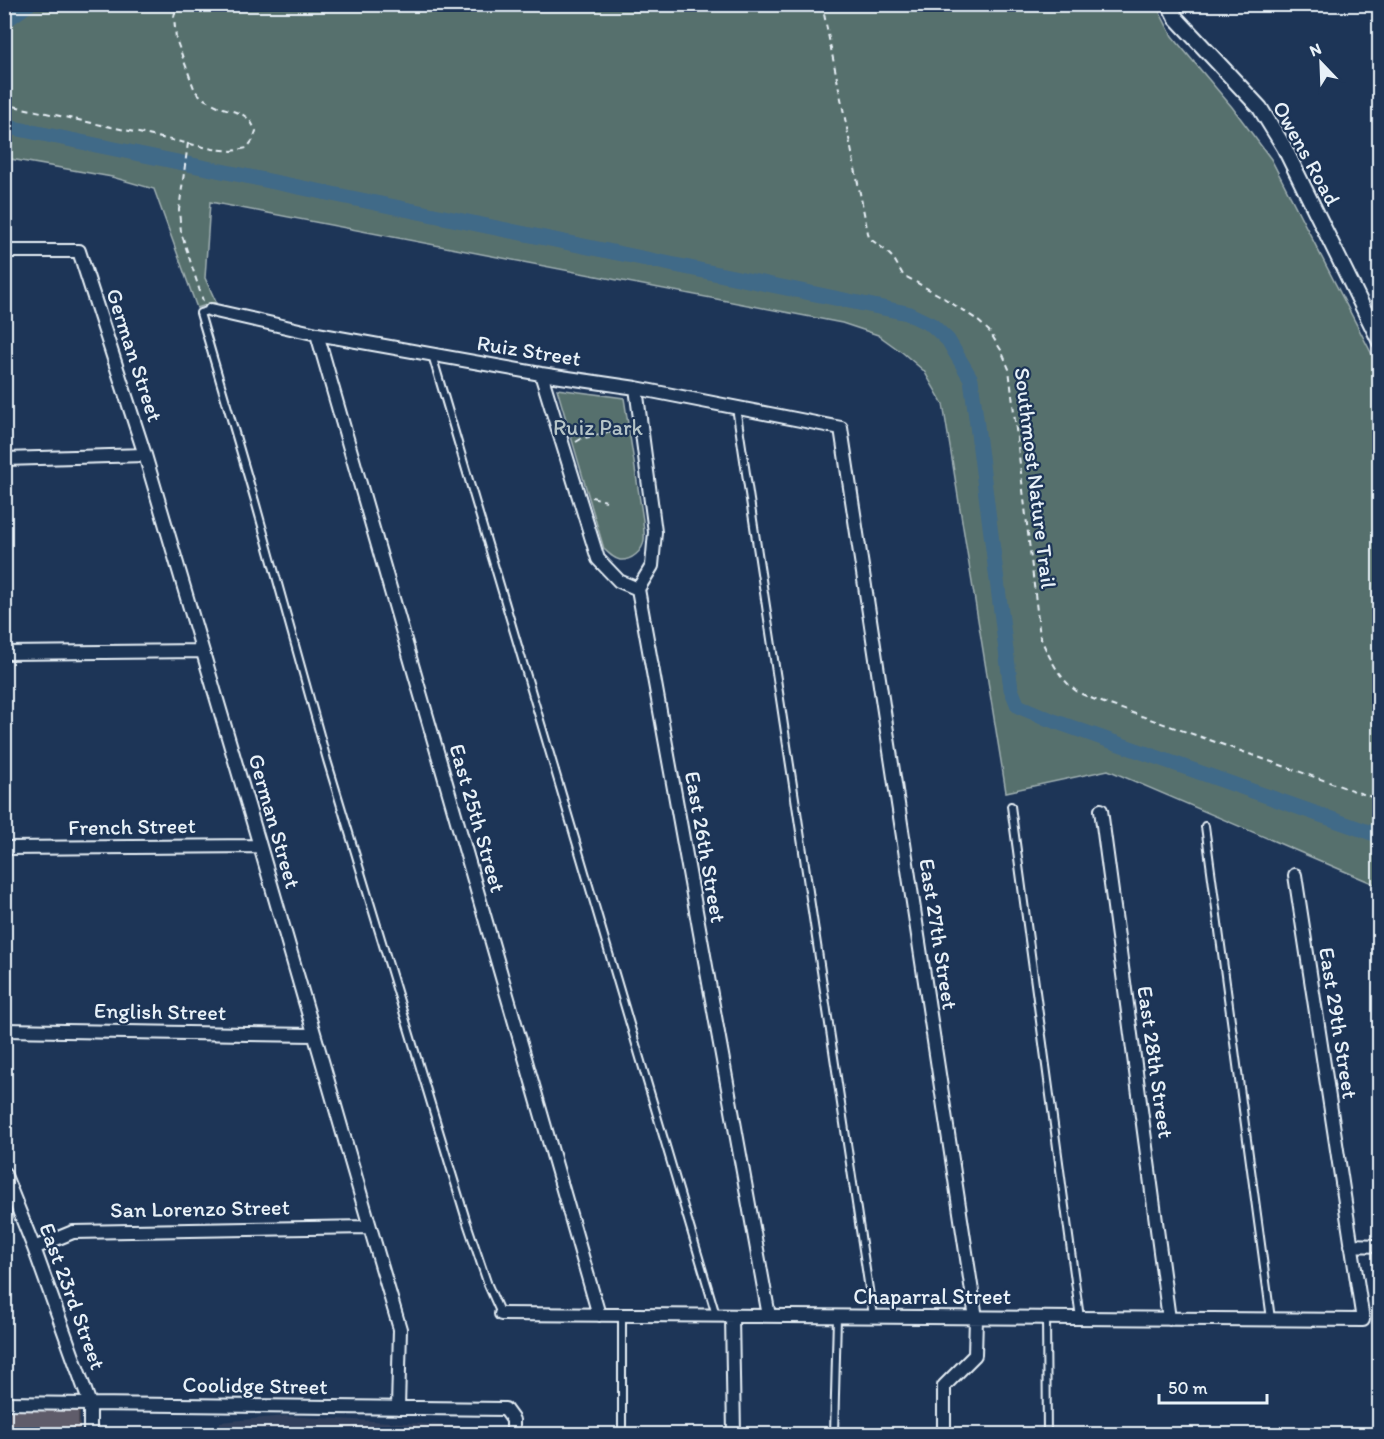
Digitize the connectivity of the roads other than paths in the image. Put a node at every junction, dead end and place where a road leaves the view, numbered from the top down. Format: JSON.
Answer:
{"nodes":[{"id":1,"x":1169,"y":4,"type":"edge"},
{"id":2,"x":4,"y":251,"type":"edge"},
{"id":3,"x":211,"y":310,"type":"joint"},
{"id":4,"x":317,"y":334,"type":"junction"},
{"id":5,"x":1380,"y":342,"type":"edge"},
{"id":6,"x":432,"y":354,"type":"junction"},
{"id":7,"x":541,"y":374,"type":"junction"},
{"id":8,"x":636,"y":388,"type":"junction"},
{"id":9,"x":736,"y":407,"type":"junction"},
{"id":10,"x":841,"y":428,"type":"joint"},
{"id":11,"x":145,"y":455,"type":"junction"},
{"id":12,"x":4,"y":459,"type":"edge"},
{"id":13,"x":638,"y":589,"type":"junction"},
{"id":14,"x":202,"y":651,"type":"junction"},
{"id":15,"x":4,"y":653,"type":"edge"},
{"id":16,"x":1011,"y":806,"type":"dead end"},
{"id":17,"x":1101,"y":810,"type":"dead end"},
{"id":18,"x":1205,"y":826,"type":"dead end"},
{"id":19,"x":260,"y":846,"type":"junction"},
{"id":20,"x":4,"y":848,"type":"edge"},
{"id":21,"x":1294,"y":875,"type":"dead end"},
{"id":22,"x":4,"y":1030,"type":"edge"},
{"id":23,"x":314,"y":1035,"type":"junction"},
{"id":24,"x":4,"y":1173,"type":"edge"},
{"id":25,"x":370,"y":1227,"type":"junction"},
{"id":26,"x":1351,"y":1245,"type":"junction"},
{"id":27,"x":1380,"y":1245,"type":"edge"},
{"id":28,"x":34,"y":1248,"type":"junction"},
{"id":29,"x":501,"y":1314,"type":"joint"},
{"id":30,"x":599,"y":1315,"type":"junction"},
{"id":31,"x":622,"y":1315,"type":"junction"},
{"id":32,"x":716,"y":1316,"type":"junction"},
{"id":33,"x":732,"y":1316,"type":"junction"},
{"id":34,"x":769,"y":1316,"type":"junction"},
{"id":35,"x":837,"y":1317,"type":"junction"},
{"id":36,"x":873,"y":1317,"type":"junction"},
{"id":37,"x":976,"y":1318,"type":"junction"},
{"id":38,"x":1046,"y":1318,"type":"junction"},
{"id":39,"x":1080,"y":1318,"type":"junction"},
{"id":40,"x":1169,"y":1319,"type":"junction"},
{"id":41,"x":1271,"y":1320,"type":"junction"},
{"id":42,"x":1363,"y":1320,"type":"joint"},
{"id":43,"x":4,"y":1404,"type":"edge"},
{"id":44,"x":90,"y":1404,"type":"junction"},
{"id":45,"x":398,"y":1408,"type":"junction"},
{"id":46,"x":90,"y":1434,"type":"edge"},
{"id":47,"x":513,"y":1434,"type":"edge"},
{"id":48,"x":622,"y":1434,"type":"edge"},
{"id":49,"x":734,"y":1434,"type":"edge"},
{"id":50,"x":834,"y":1434,"type":"edge"},
{"id":51,"x":944,"y":1434,"type":"edge"},
{"id":52,"x":1047,"y":1434,"type":"edge"}],
"edges":[{"from":1,"to":5,"type":"street","name":"Owens Road"},
{"from":2,"to":11,"type":"street","name":"German Street"},
{"from":3,"to":4,"type":"street","name":"Ruiz Street"},
{"from":3,"to":29,"type":"lane"},
{"from":4,"to":6,"type":"street","name":"Ruiz Street"},
{"from":4,"to":30,"type":"street","name":"East 25th Street"},
{"from":6,"to":7,"type":"street","name":"Ruiz Street"},
{"from":6,"to":32,"type":"lane"},
{"from":7,"to":8,"type":"street","name":"Ruiz Street"},
{"from":7,"to":13,"type":"street"},
{"from":8,"to":9,"type":"street","name":"Ruiz Street"},
{"from":8,"to":13,"type":"street"},
{"from":9,"to":10,"type":"street","name":"Ruiz Street"},
{"from":9,"to":36,"type":"lane"},
{"from":10,"to":37,"type":"street","name":"East 27th Street"},
{"from":11,"to":12,"type":"street"},
{"from":11,"to":14,"type":"street","name":"German Street"},
{"from":13,"to":34,"type":"street","name":"East 26th Street"},
{"from":14,"to":15,"type":"street"},
{"from":14,"to":19,"type":"street","name":"German Street"},
{"from":16,"to":39,"type":"lane"},
{"from":17,"to":40,"type":"street","name":"East 28th Street"},
{"from":18,"to":41,"type":"lane"},
{"from":19,"to":20,"type":"street","name":"French Street"},
{"from":19,"to":23,"type":"street","name":"German Street"},
{"from":21,"to":26,"type":"street","name":"East 29th Street"},
{"from":22,"to":23,"type":"street","name":"English Street"},
{"from":23,"to":25,"type":"street","name":"German Street"},
{"from":24,"to":28,"type":"street","name":"East 23rd Street"},
{"from":25,"to":28,"type":"street","name":"San Lorenzo Street"},
{"from":25,"to":45,"type":"street","name":"German Street"},
{"from":26,"to":27,"type":"street"},
{"from":26,"to":42,"type":"street","name":"East 29th Street"},
{"from":28,"to":44,"type":"street","name":"East 23rd Street"},
{"from":29,"to":30,"type":"street","name":"Chaparral Street"},
{"from":30,"to":31,"type":"street","name":"Chaparral Street"},
{"from":31,"to":32,"type":"street","name":"Chaparral Street"},
{"from":31,"to":48,"type":"lane"},
{"from":32,"to":33,"type":"street","name":"Chaparral Street"},
{"from":33,"to":34,"type":"street","name":"Chaparral Street"},
{"from":33,"to":49,"type":"street"},
{"from":34,"to":35,"type":"street","name":"Chaparral Street"},
{"from":35,"to":36,"type":"street","name":"Chaparral Street"},
{"from":35,"to":50,"type":"lane"},
{"from":36,"to":37,"type":"street","name":"Chaparral Street"},
{"from":37,"to":38,"type":"street","name":"Chaparral Street"},
{"from":37,"to":51,"type":"street","name":"East 27th Street"},
{"from":38,"to":39,"type":"street","name":"Chaparral Street"},
{"from":38,"to":52,"type":"lane"},
{"from":39,"to":40,"type":"street","name":"Chaparral Street"},
{"from":40,"to":41,"type":"street","name":"Chaparral Street"},
{"from":41,"to":42,"type":"street","name":"Chaparral Street"},
{"from":43,"to":44,"type":"street","name":"Coolidge Street"},
{"from":44,"to":45,"type":"street","name":"Coolidge Street"},
{"from":44,"to":46,"type":"street","name":"East 23rd Street"},
{"from":45,"to":47,"type":"street","name":"Coolidge Street"}]}
